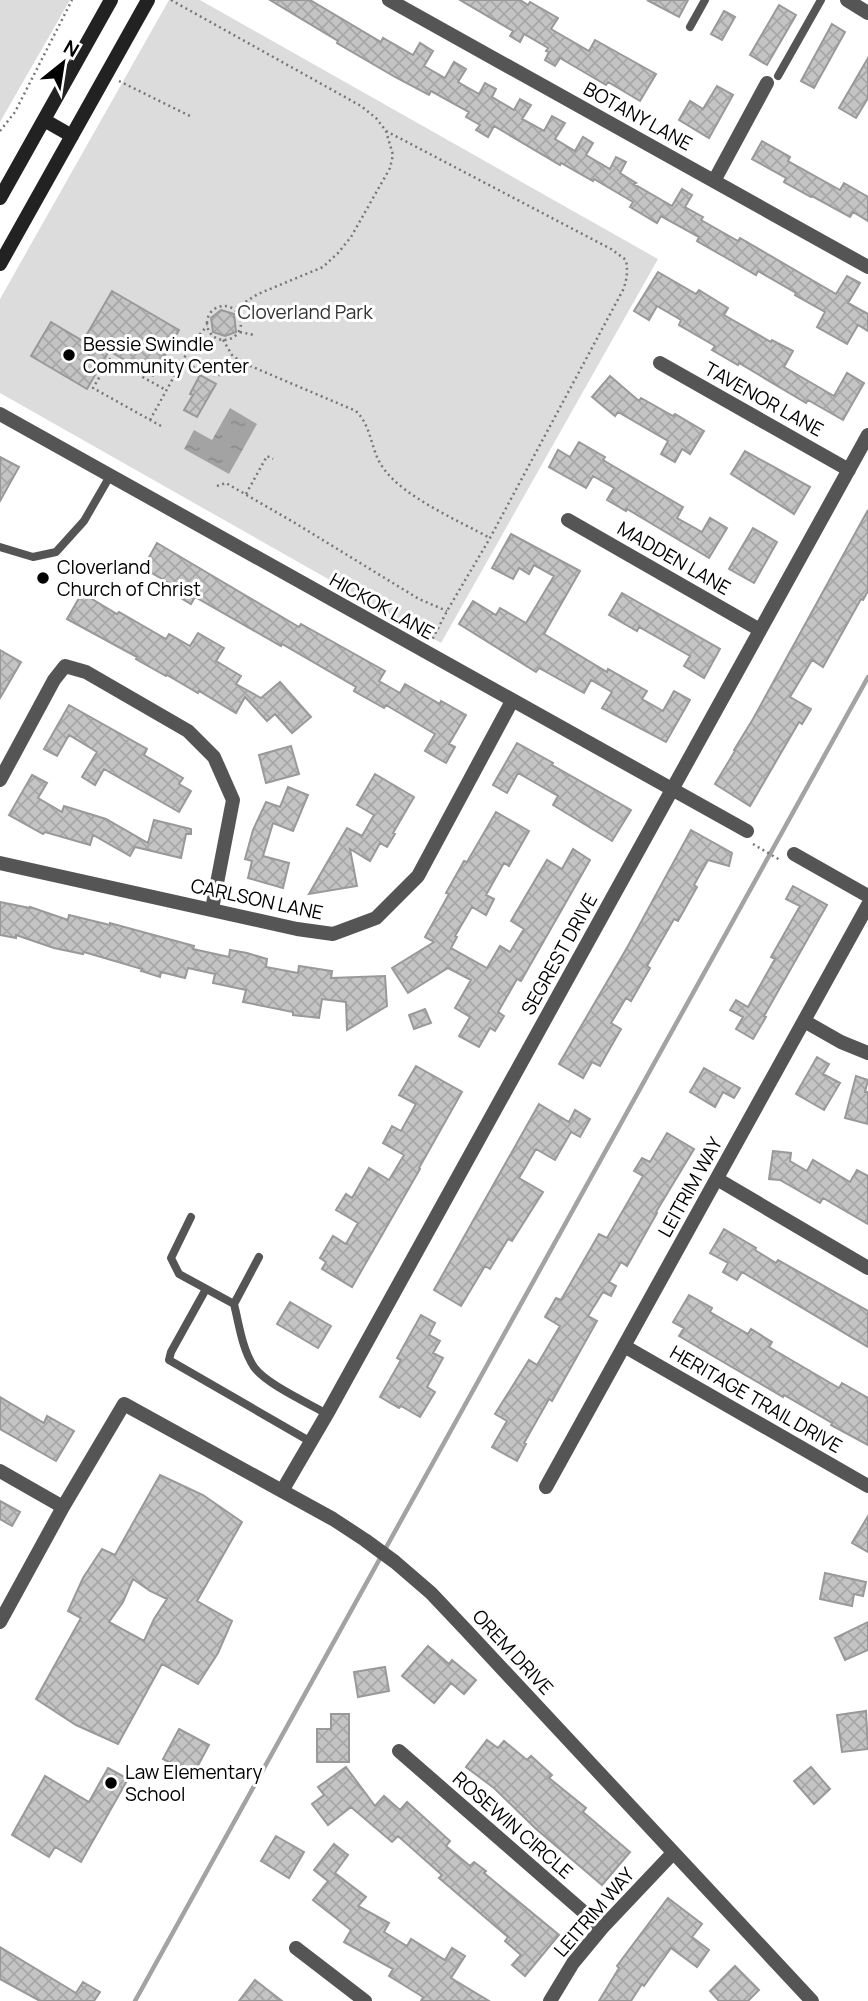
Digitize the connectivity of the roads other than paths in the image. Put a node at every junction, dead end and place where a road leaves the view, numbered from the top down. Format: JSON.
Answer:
{"nodes":[{"id":1,"x":111,"y":0,"type":"edge"},
{"id":2,"x":148,"y":0,"type":"edge"},
{"id":3,"x":389,"y":0,"type":"edge"},
{"id":4,"x":705,"y":0,"type":"edge"},
{"id":5,"x":821,"y":0,"type":"edge"},
{"id":6,"x":846,"y":0,"type":"edge"},
{"id":7,"x":868,"y":13,"type":"edge"},
{"id":8,"x":690,"y":27,"type":"dead end"},
{"id":9,"x":772,"y":80,"type":"joint"},
{"id":10,"x":44,"y":120,"type":"junction"},
{"id":11,"x":72,"y":136,"type":"junction"},
{"id":12,"x":714,"y":181,"type":"junction"},
{"id":13,"x":0,"y":198,"type":"edge"},
{"id":14,"x":0,"y":264,"type":"edge"},
{"id":15,"x":868,"y":267,"type":"edge"},
{"id":16,"x":660,"y":363,"type":"dead end"},
{"id":17,"x":0,"y":414,"type":"edge"},
{"id":18,"x":868,"y":435,"type":"edge"},
{"id":19,"x":849,"y":470,"type":"junction"},
{"id":20,"x":110,"y":476,"type":"junction"},
{"id":21,"x":568,"y":520,"type":"dead end"},
{"id":22,"x":0,"y":547,"type":"edge"},
{"id":23,"x":760,"y":630,"type":"junction"},
{"id":24,"x":512,"y":701,"type":"junction"},
{"id":25,"x":0,"y":780,"type":"edge"},
{"id":26,"x":673,"y":789,"type":"junction"},
{"id":27,"x":750,"y":838,"type":"road end"},
{"id":28,"x":794,"y":854,"type":"dead end"},
{"id":29,"x":0,"y":863,"type":"edge"},
{"id":30,"x":868,"y":896,"type":"edge"},
{"id":31,"x":868,"y":905,"type":"edge"},
{"id":32,"x":212,"y":909,"type":"junction"},
{"id":33,"x":804,"y":1021,"type":"junction"},
{"id":34,"x":868,"y":1053,"type":"edge"},
{"id":35,"x":717,"y":1179,"type":"junction"},
{"id":36,"x":191,"y":1217,"type":"dead end"},
{"id":37,"x":259,"y":1258,"type":"dead end"},
{"id":38,"x":868,"y":1268,"type":"edge"},
{"id":39,"x":206,"y":1289,"type":"junction"},
{"id":40,"x":234,"y":1304,"type":"junction"},
{"id":41,"x":624,"y":1346,"type":"junction"},
{"id":42,"x":327,"y":1413,"type":"junction"},
{"id":43,"x":311,"y":1442,"type":"junction"},
{"id":44,"x":0,"y":1471,"type":"edge"},
{"id":45,"x":868,"y":1486,"type":"edge"},
{"id":46,"x":546,"y":1488,"type":"dead end"},
{"id":47,"x":282,"y":1491,"type":"junction"},
{"id":48,"x":63,"y":1507,"type":"junction"},
{"id":49,"x":0,"y":1622,"type":"edge"},
{"id":50,"x":399,"y":1751,"type":"dead end"},
{"id":51,"x":673,"y":1853,"type":"junction"},
{"id":52,"x":602,"y":1928,"type":"junction"},
{"id":53,"x":296,"y":1948,"type":"dead end"},
{"id":54,"x":806,"y":1999,"type":"edge"},
{"id":55,"x":365,"y":2001,"type":"edge"},
{"id":56,"x":550,"y":2001,"type":"edge"}],
"edges":[{"from":1,"to":10,"type":"main road"},
{"from":2,"to":11,"type":"main road"},
{"from":3,"to":12,"type":"street","name":"BOTANY LANE"},
{"from":4,"to":8,"type":"lane"},
{"from":5,"to":9,"type":"lane"},
{"from":6,"to":7,"type":"street"},
{"from":9,"to":12,"type":"street"},
{"from":10,"to":11,"type":"main road"},
{"from":10,"to":13,"type":"main road"},
{"from":11,"to":14,"type":"main road"},
{"from":12,"to":15,"type":"street","name":"BOTANY LANE"},
{"from":16,"to":19,"type":"street","name":"TAVENOR LANE"},
{"from":17,"to":20,"type":"street","name":"HICKOK LANE"},
{"from":18,"to":19,"type":"street","name":"SEGREST DRIVE"},
{"from":19,"to":23,"type":"street","name":"SEGREST DRIVE"},
{"from":20,"to":22,"type":"lane"},
{"from":20,"to":24,"type":"street","name":"HICKOK LANE"},
{"from":21,"to":23,"type":"street","name":"MADDEN LANE"},
{"from":23,"to":26,"type":"street","name":"SEGREST DRIVE"},
{"from":24,"to":26,"type":"street","name":"HICKOK LANE"},
{"from":24,"to":32,"type":"street","name":"CARLSON LANE"},
{"from":25,"to":32,"type":"street"},
{"from":26,"to":27,"type":"street","name":"HICKOK LANE"},
{"from":26,"to":42,"type":"street","name":"SEGREST DRIVE"},
{"from":28,"to":30,"type":"street"},
{"from":29,"to":32,"type":"street","name":"CARLSON LANE"},
{"from":31,"to":33,"type":"street","name":"LEITRIM WAY"},
{"from":33,"to":34,"type":"street"},
{"from":33,"to":35,"type":"street","name":"LEITRIM WAY"},
{"from":35,"to":38,"type":"street"},
{"from":35,"to":41,"type":"street","name":"LEITRIM WAY"},
{"from":36,"to":39,"type":"lane"},
{"from":37,"to":40,"type":"lane"},
{"from":39,"to":40,"type":"lane"},
{"from":39,"to":43,"type":"lane"},
{"from":40,"to":42,"type":"lane"},
{"from":41,"to":45,"type":"street","name":"HERITAGE TRAIL DRIVE"},
{"from":41,"to":46,"type":"street","name":"LEITRIM WAY"},
{"from":42,"to":43,"type":"street","name":"SEGREST DRIVE"},
{"from":43,"to":47,"type":"street","name":"SEGREST DRIVE"},
{"from":44,"to":48,"type":"street"},
{"from":47,"to":48,"type":"street","name":"OREM DRIVE"},
{"from":47,"to":51,"type":"street","name":"OREM DRIVE"},
{"from":48,"to":49,"type":"street"},
{"from":50,"to":52,"type":"street","name":"ROSEWIN CIRCLE"},
{"from":51,"to":52,"type":"street","name":"LEITRIM WAY"},
{"from":51,"to":54,"type":"street","name":"OREM DRIVE"},
{"from":52,"to":56,"type":"street","name":"LEITRIM WAY"},
{"from":53,"to":55,"type":"street"}]}
